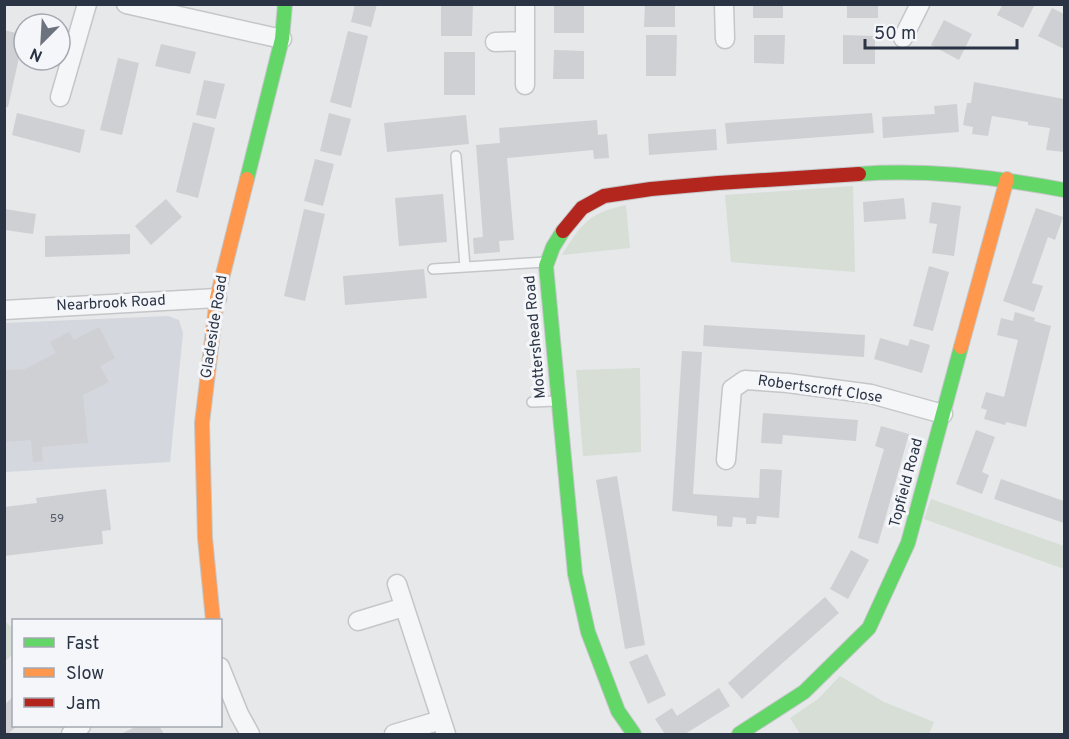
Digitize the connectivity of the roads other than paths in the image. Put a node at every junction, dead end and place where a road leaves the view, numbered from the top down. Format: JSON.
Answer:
{"nodes":[{"id":1,"x":87,"y":4,"type":"edge"},
{"id":2,"x":126,"y":4,"type":"edge"},
{"id":3,"x":285,"y":4,"type":"edge"},
{"id":4,"x":525,"y":4,"type":"edge"},
{"id":5,"x":724,"y":4,"type":"edge"},
{"id":6,"x":920,"y":4,"type":"edge"},
{"id":7,"x":903,"y":38,"type":"dead end"},
{"id":8,"x":282,"y":39,"type":"junction"},
{"id":9,"x":725,"y":39,"type":"dead end"},
{"id":10,"x":525,"y":41,"type":"junction"},
{"id":11,"x":495,"y":42,"type":"dead end"},
{"id":12,"x":525,"y":85,"type":"dead end"},
{"id":13,"x":60,"y":98,"type":"dead end"},
{"id":14,"x":456,"y":156,"type":"dead end"},
{"id":15,"x":1007,"y":179,"type":"junction"},
{"id":16,"x":1065,"y":190,"type":"edge"},
{"id":17,"x":548,"y":261,"type":"junction"},
{"id":18,"x":465,"y":267,"type":"junction"},
{"id":19,"x":433,"y":270,"type":"dead end"},
{"id":20,"x":218,"y":298,"type":"junction"},
{"id":21,"x":4,"y":310,"type":"edge"},
{"id":22,"x":558,"y":400,"type":"junction"},
{"id":23,"x":532,"y":402,"type":"dead end"},
{"id":24,"x":943,"y":414,"type":"junction"},
{"id":25,"x":726,"y":460,"type":"dead end"},
{"id":26,"x":396,"y":584,"type":"dead end"},
{"id":27,"x":404,"y":607,"type":"junction"},
{"id":28,"x":213,"y":619,"type":"edge"},
{"id":29,"x":358,"y":621,"type":"dead end"},
{"id":30,"x":222,"y":672,"type":"edge"},
{"id":31,"x":443,"y":727,"type":"edge"},
{"id":32,"x":250,"y":735,"type":"edge"},
{"id":33,"x":394,"y":735,"type":"edge"},
{"id":34,"x":634,"y":735,"type":"edge"},
{"id":35,"x":739,"y":735,"type":"edge"}],
"edges":[{"from":1,"to":13,"type":"street"},
{"from":2,"to":8,"type":"street"},
{"from":3,"to":8,"type":"street","name":"Gladeside Road"},
{"from":4,"to":10,"type":"street"},
{"from":5,"to":9,"type":"street"},
{"from":6,"to":7,"type":"street"},
{"from":8,"to":20,"type":"street","name":"Gladeside Road"},
{"from":10,"to":11,"type":"street"},
{"from":10,"to":12,"type":"street"},
{"from":14,"to":18,"type":"lane"},
{"from":15,"to":16,"type":"street","name":"Mottershead Road"},
{"from":15,"to":17,"type":"street","name":"Mottershead Road"},
{"from":15,"to":24,"type":"street","name":"Topfield Road"},
{"from":17,"to":18,"type":"lane"},
{"from":17,"to":22,"type":"street","name":"Mottershead Road"},
{"from":18,"to":19,"type":"lane"},
{"from":20,"to":21,"type":"street","name":"Nearbrook Road"},
{"from":20,"to":28,"type":"street","name":"Gladeside Road"},
{"from":22,"to":23,"type":"lane"},
{"from":22,"to":34,"type":"street","name":"Mottershead Road"},
{"from":24,"to":25,"type":"street","name":"Robertscroft Close"},
{"from":24,"to":35,"type":"street","name":"Topfield Road"},
{"from":26,"to":27,"type":"street"},
{"from":27,"to":29,"type":"street"},
{"from":27,"to":31,"type":"street"},
{"from":30,"to":32,"type":"street"},
{"from":31,"to":33,"type":"street"}]}
